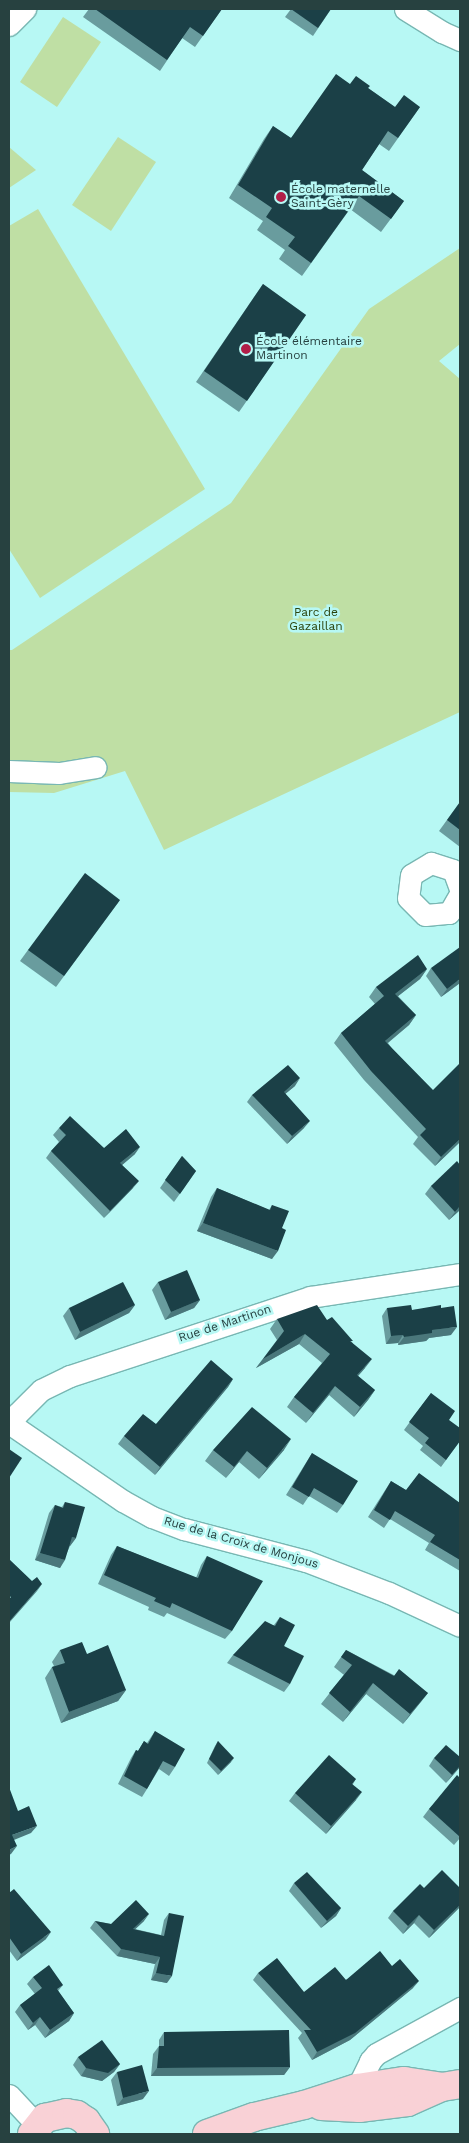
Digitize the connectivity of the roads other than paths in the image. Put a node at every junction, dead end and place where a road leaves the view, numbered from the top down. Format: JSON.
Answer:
{"nodes":[{"id":1,"x":18,"y":9,"type":"edge"},
{"id":2,"x":25,"y":9,"type":"edge"},
{"id":3,"x":405,"y":9,"type":"edge"},
{"id":4,"x":9,"y":21,"type":"edge"},
{"id":5,"x":9,"y":25,"type":"edge"},
{"id":6,"x":460,"y":40,"type":"edge"},
{"id":7,"x":96,"y":767,"type":"dead end"},
{"id":8,"x":9,"y":771,"type":"edge"},
{"id":9,"x":460,"y":889,"type":"edge"},
{"id":10,"x":460,"y":894,"type":"edge"},
{"id":11,"x":460,"y":1274,"type":"edge"},
{"id":12,"x":10,"y":1424,"type":"edge"},
{"id":13,"x":460,"y":1626,"type":"edge"},
{"id":14,"x":460,"y":2008,"type":"edge"},
{"id":15,"x":451,"y":2086,"type":"edge"},
{"id":16,"x":357,"y":2088,"type":"junction"},
{"id":17,"x":9,"y":2094,"type":"edge"},
{"id":18,"x":304,"y":2105,"type":"junction"},
{"id":19,"x":35,"y":2130,"type":"edge"},
{"id":20,"x":95,"y":2134,"type":"edge"},
{"id":21,"x":207,"y":2134,"type":"edge"}],
"edges":[{"from":1,"to":4,"type":"street"},
{"from":2,"to":5,"type":"street"},
{"from":3,"to":6,"type":"street"},
{"from":7,"to":8,"type":"street"},
{"from":9,"to":10,"type":"street"},
{"from":11,"to":12,"type":"street","name":"Rue de Martinon"},
{"from":12,"to":13,"type":"street","name":"Rue de la Croix de Monjous"},
{"from":14,"to":16,"type":"street"},
{"from":15,"to":16,"type":"main road"},
{"from":15,"to":18,"type":"main road"},
{"from":16,"to":18,"type":"main road"},
{"from":17,"to":19,"type":"street"},
{"from":18,"to":21,"type":"main road"},
{"from":19,"to":20,"type":"main road"}]}
